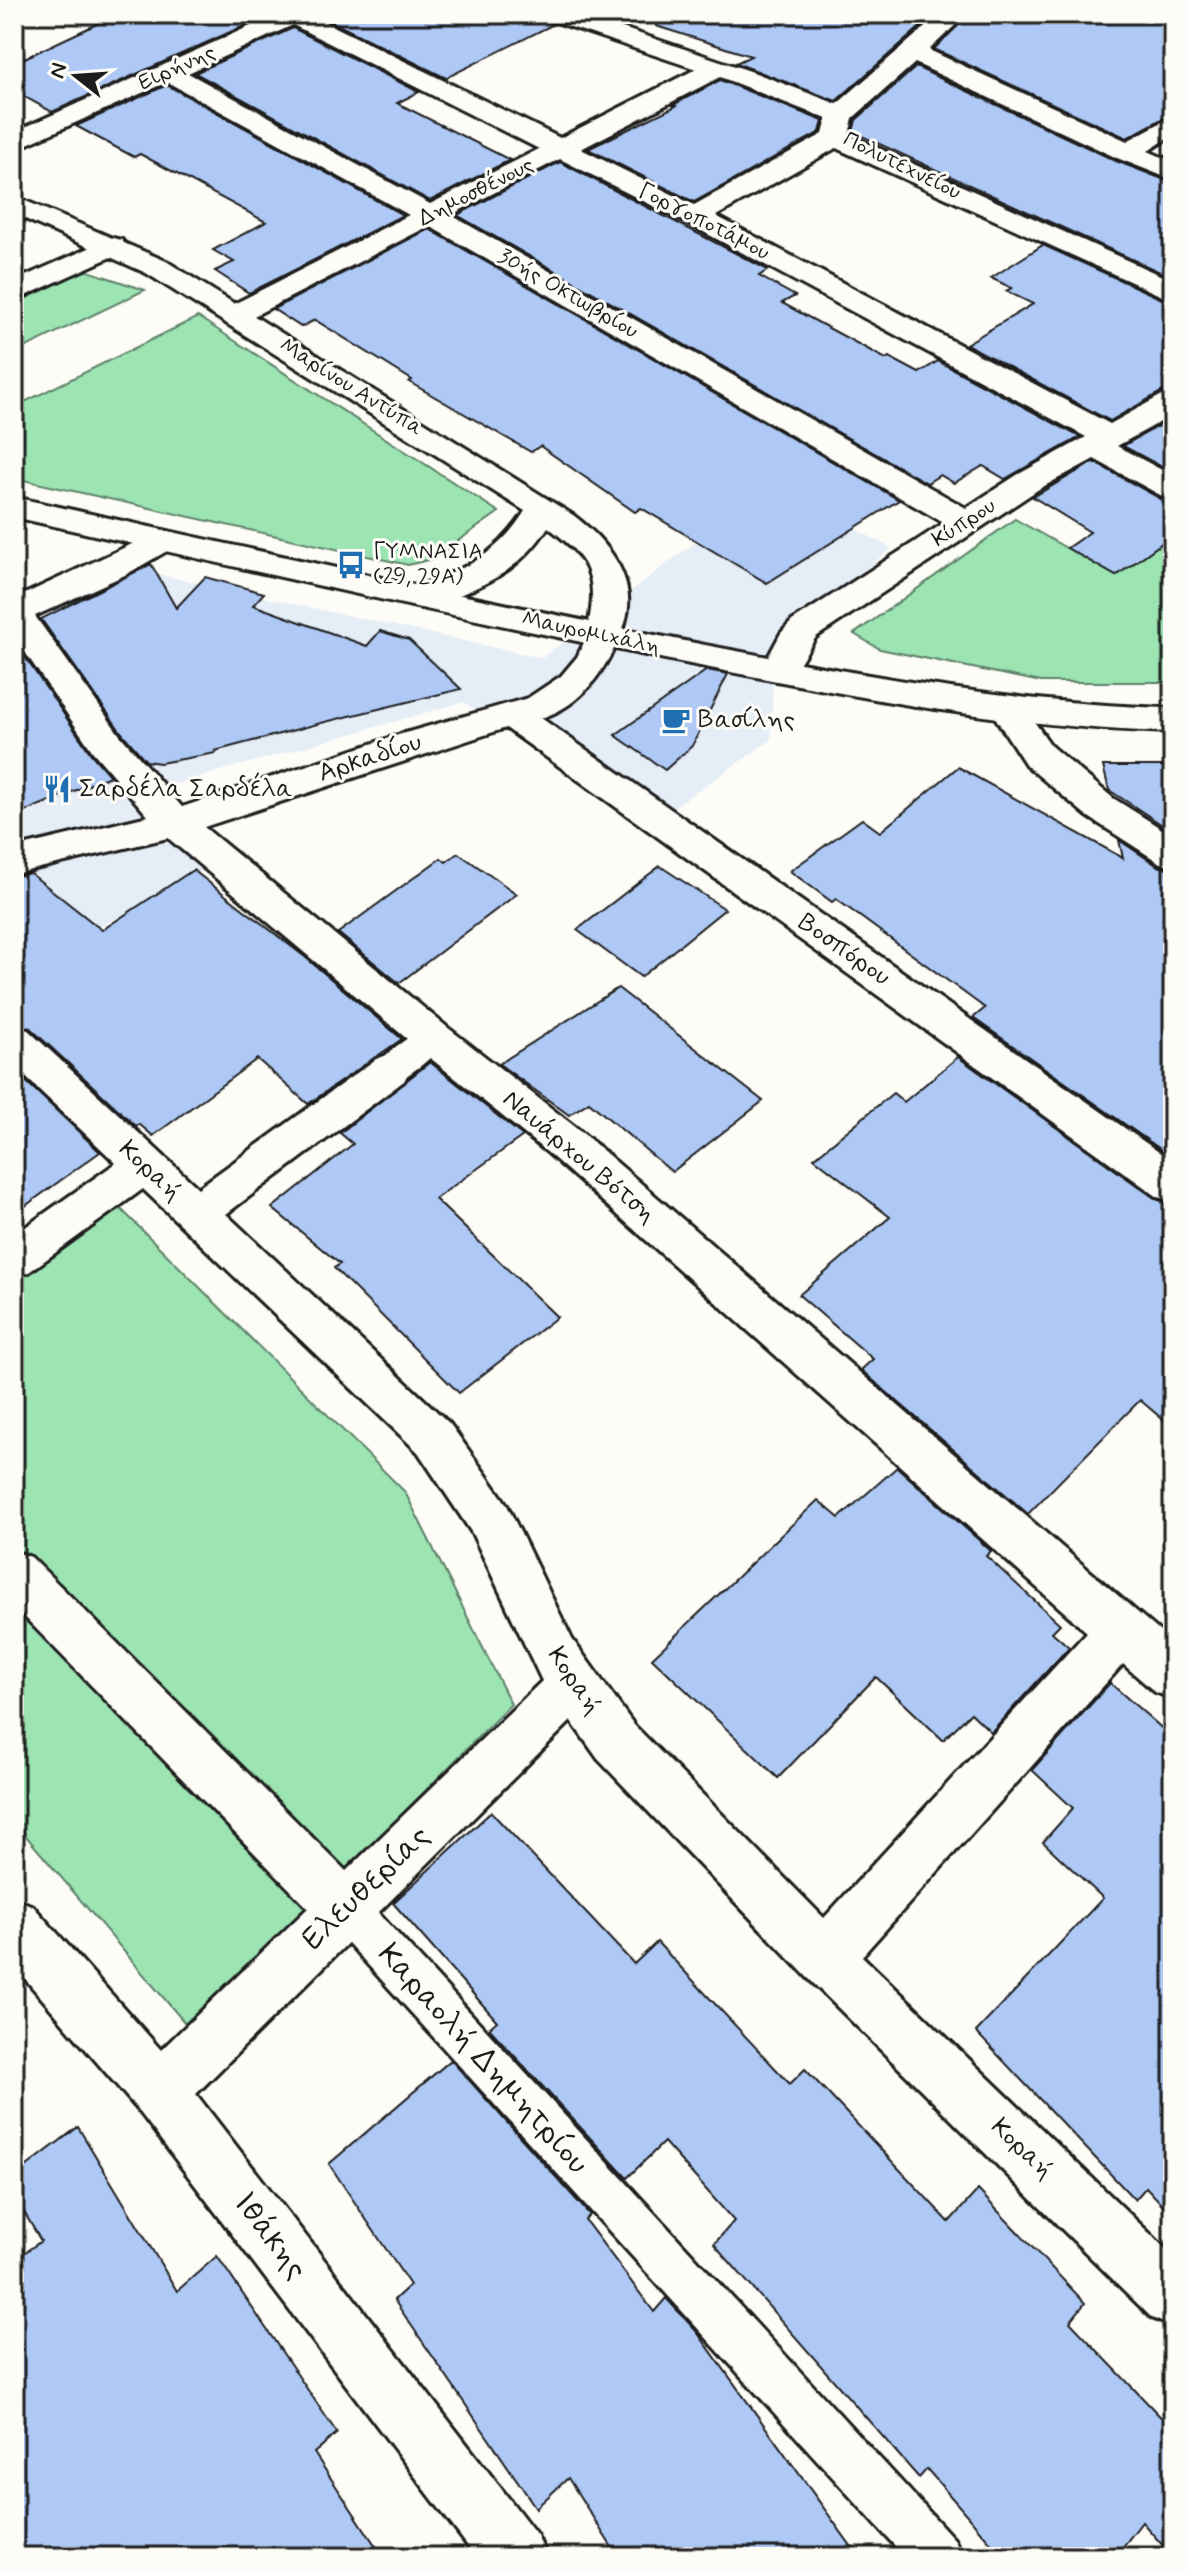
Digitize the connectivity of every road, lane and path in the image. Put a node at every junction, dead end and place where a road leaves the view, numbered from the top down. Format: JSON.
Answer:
{"nodes":[{"id":1,"x":556,"y":14,"type":"edge"},
{"id":2,"x":955,"y":14,"type":"edge"},
{"id":3,"x":295,"y":15,"type":"edge"},
{"id":4,"x":912,"y":52,"type":"junction"},
{"id":5,"x":718,"y":68,"type":"junction"},
{"id":6,"x":167,"y":72,"type":"junction"},
{"id":7,"x":1173,"y":124,"type":"edge"},
{"id":8,"x":838,"y":127,"type":"junction"},
{"id":9,"x":14,"y":142,"type":"edge"},
{"id":10,"x":560,"y":148,"type":"junction"},
{"id":11,"x":1127,"y":152,"type":"junction"},
{"id":12,"x":1173,"y":172,"type":"edge"},
{"id":13,"x":14,"y":204,"type":"edge"},
{"id":14,"x":430,"y":215,"type":"junction"},
{"id":15,"x":695,"y":216,"type":"junction"},
{"id":16,"x":112,"y":246,"type":"junction"},
{"id":17,"x":14,"y":292,"type":"edge"},
{"id":18,"x":1173,"y":292,"type":"edge"},
{"id":19,"x":234,"y":315,"type":"junction"},
{"id":20,"x":1173,"y":402,"type":"edge"},
{"id":21,"x":1102,"y":441,"type":"junction"},
{"id":22,"x":1173,"y":489,"type":"edge"},
{"id":23,"x":14,"y":507,"type":"edge"},
{"id":24,"x":543,"y":508,"type":"junction"},
{"id":25,"x":965,"y":521,"type":"junction"},
{"id":26,"x":162,"y":540,"type":"junction"},
{"id":27,"x":421,"y":597,"type":"junction"},
{"id":28,"x":15,"y":612,"type":"edge"},
{"id":29,"x":603,"y":636,"type":"junction"},
{"id":30,"x":778,"y":670,"type":"junction"},
{"id":31,"x":1009,"y":711,"type":"junction"},
{"id":32,"x":514,"y":716,"type":"junction"},
{"id":33,"x":1173,"y":720,"type":"edge"},
{"id":34,"x":175,"y":823,"type":"junction"},
{"id":35,"x":1173,"y":854,"type":"edge"},
{"id":36,"x":14,"y":861,"type":"edge"},
{"id":37,"x":433,"y":1038,"type":"junction"},
{"id":38,"x":14,"y":1041,"type":"edge"},
{"id":39,"x":390,"y":1070,"type":"joint"},
{"id":40,"x":144,"y":1166,"type":"junction"},
{"id":41,"x":1173,"y":1185,"type":"edge"},
{"id":42,"x":195,"y":1214,"type":"junction"},
{"id":43,"x":14,"y":1259,"type":"edge"},
{"id":44,"x":14,"y":1573,"type":"edge"},
{"id":45,"x":1121,"y":1630,"type":"junction"},
{"id":46,"x":1173,"y":1675,"type":"edge"},
{"id":47,"x":573,"y":1685,"type":"junction"},
{"id":48,"x":345,"y":1908,"type":"junction"},
{"id":49,"x":14,"y":1925,"type":"edge"},
{"id":50,"x":825,"y":1957,"type":"junction"},
{"id":51,"x":159,"y":2091,"type":"junction"},
{"id":52,"x":1173,"y":2297,"type":"edge"},
{"id":53,"x":515,"y":2557,"type":"edge"},
{"id":54,"x":938,"y":2557,"type":"edge"}],
"edges":[{"from":1,"to":5,"type":"street","name":"Πολυτεχνείου"},
{"from":2,"to":4,"type":"street"},
{"from":3,"to":6,"type":"street","name":"Ειρήνης"},
{"from":3,"to":10,"type":"street","name":"Γοργοποτάμου"},
{"from":4,"to":8,"type":"street"},
{"from":4,"to":11,"type":"street"},
{"from":5,"to":8,"type":"street","name":"Πολυτεχνείου"},
{"from":5,"to":10,"type":"street","name":"Δημοσθένους"},
{"from":6,"to":9,"type":"street","name":"Ειρήνης"},
{"from":6,"to":14,"type":"street","name":"30ής Οκτωβρίου"},
{"from":7,"to":11,"type":"street"},
{"from":8,"to":15,"type":"street"},
{"from":8,"to":18,"type":"street","name":"Πολυτεχνείου"},
{"from":10,"to":14,"type":"street","name":"Δημοσθένους"},
{"from":10,"to":15,"type":"street","name":"Γοργοποτάμου"},
{"from":11,"to":12,"type":"street"},
{"from":13,"to":16,"type":"street","name":"Μαρίνου Αντύπα"},
{"from":14,"to":19,"type":"street","name":"Δημοσθένους"},
{"from":14,"to":25,"type":"street","name":"30ής Οκτωβρίου"},
{"from":15,"to":21,"type":"street","name":"Γοργοποτάμου"},
{"from":16,"to":17,"type":"street"},
{"from":16,"to":19,"type":"street","name":"Μαρίνου Αντύπα"},
{"from":19,"to":24,"type":"street","name":"Μαρίνου Αντύπα"},
{"from":20,"to":21,"type":"street","name":"Κύπρου"},
{"from":21,"to":22,"type":"street","name":"Γοργοποτάμου"},
{"from":21,"to":25,"type":"street","name":"Κύπρου"},
{"from":23,"to":26,"type":"street","name":"Μαυρομιχάλη"},
{"from":24,"to":27,"type":"street"},
{"from":24,"to":29,"type":"street","name":"Μαρίνου Αντύπα"},
{"from":25,"to":30,"type":"street","name":"Κύπρου"},
{"from":26,"to":27,"type":"street","name":"Μαυρομιχάλη"},
{"from":26,"to":28,"type":"street"},
{"from":27,"to":29,"type":"street","name":"Μαυρομιχάλη"},
{"from":28,"to":34,"type":"street","name":"Ναυάρχου Βότση"},
{"from":29,"to":30,"type":"street","name":"Μαυρομιχάλη"},
{"from":29,"to":32,"type":"street","name":"Αρκαδίου"},
{"from":30,"to":31,"type":"street","name":"Μαυρομιχάλη"},
{"from":31,"to":33,"type":"street","name":"Μαυρομιχάλη"},
{"from":31,"to":35,"type":"street"},
{"from":32,"to":34,"type":"street","name":"Αρκαδίου"},
{"from":32,"to":41,"type":"street","name":"Βοσπόρου"},
{"from":34,"to":36,"type":"street","name":"Αρκαδίου"},
{"from":34,"to":37,"type":"street","name":"Ναυάρχου Βότση"},
{"from":37,"to":39,"type":"lane"},
{"from":37,"to":45,"type":"street","name":"Ναυάρχου Βότση"},
{"from":38,"to":40,"type":"street","name":"Κοραή"},
{"from":39,"to":42,"type":"street"},
{"from":40,"to":42,"type":"street","name":"Κοραή"},
{"from":40,"to":43,"type":"street"},
{"from":42,"to":47,"type":"street","name":"Κοραή"},
{"from":44,"to":48,"type":"street","name":"Καραολή Δημητρίου"},
{"from":45,"to":46,"type":"street","name":"Ναυάρχου Βότση"},
{"from":45,"to":50,"type":"street"},
{"from":47,"to":48,"type":"street","name":"Ελευθερίας"},
{"from":47,"to":50,"type":"street","name":"Κοραή"},
{"from":48,"to":51,"type":"street","name":"Ελευθερίας"},
{"from":48,"to":54,"type":"lane","name":"Καραολή Δημητρίου"},
{"from":49,"to":51,"type":"street","name":"Ιθάκης"},
{"from":50,"to":52,"type":"street","name":"Κοραή"},
{"from":51,"to":53,"type":"street","name":"Ιθάκης"}]}
